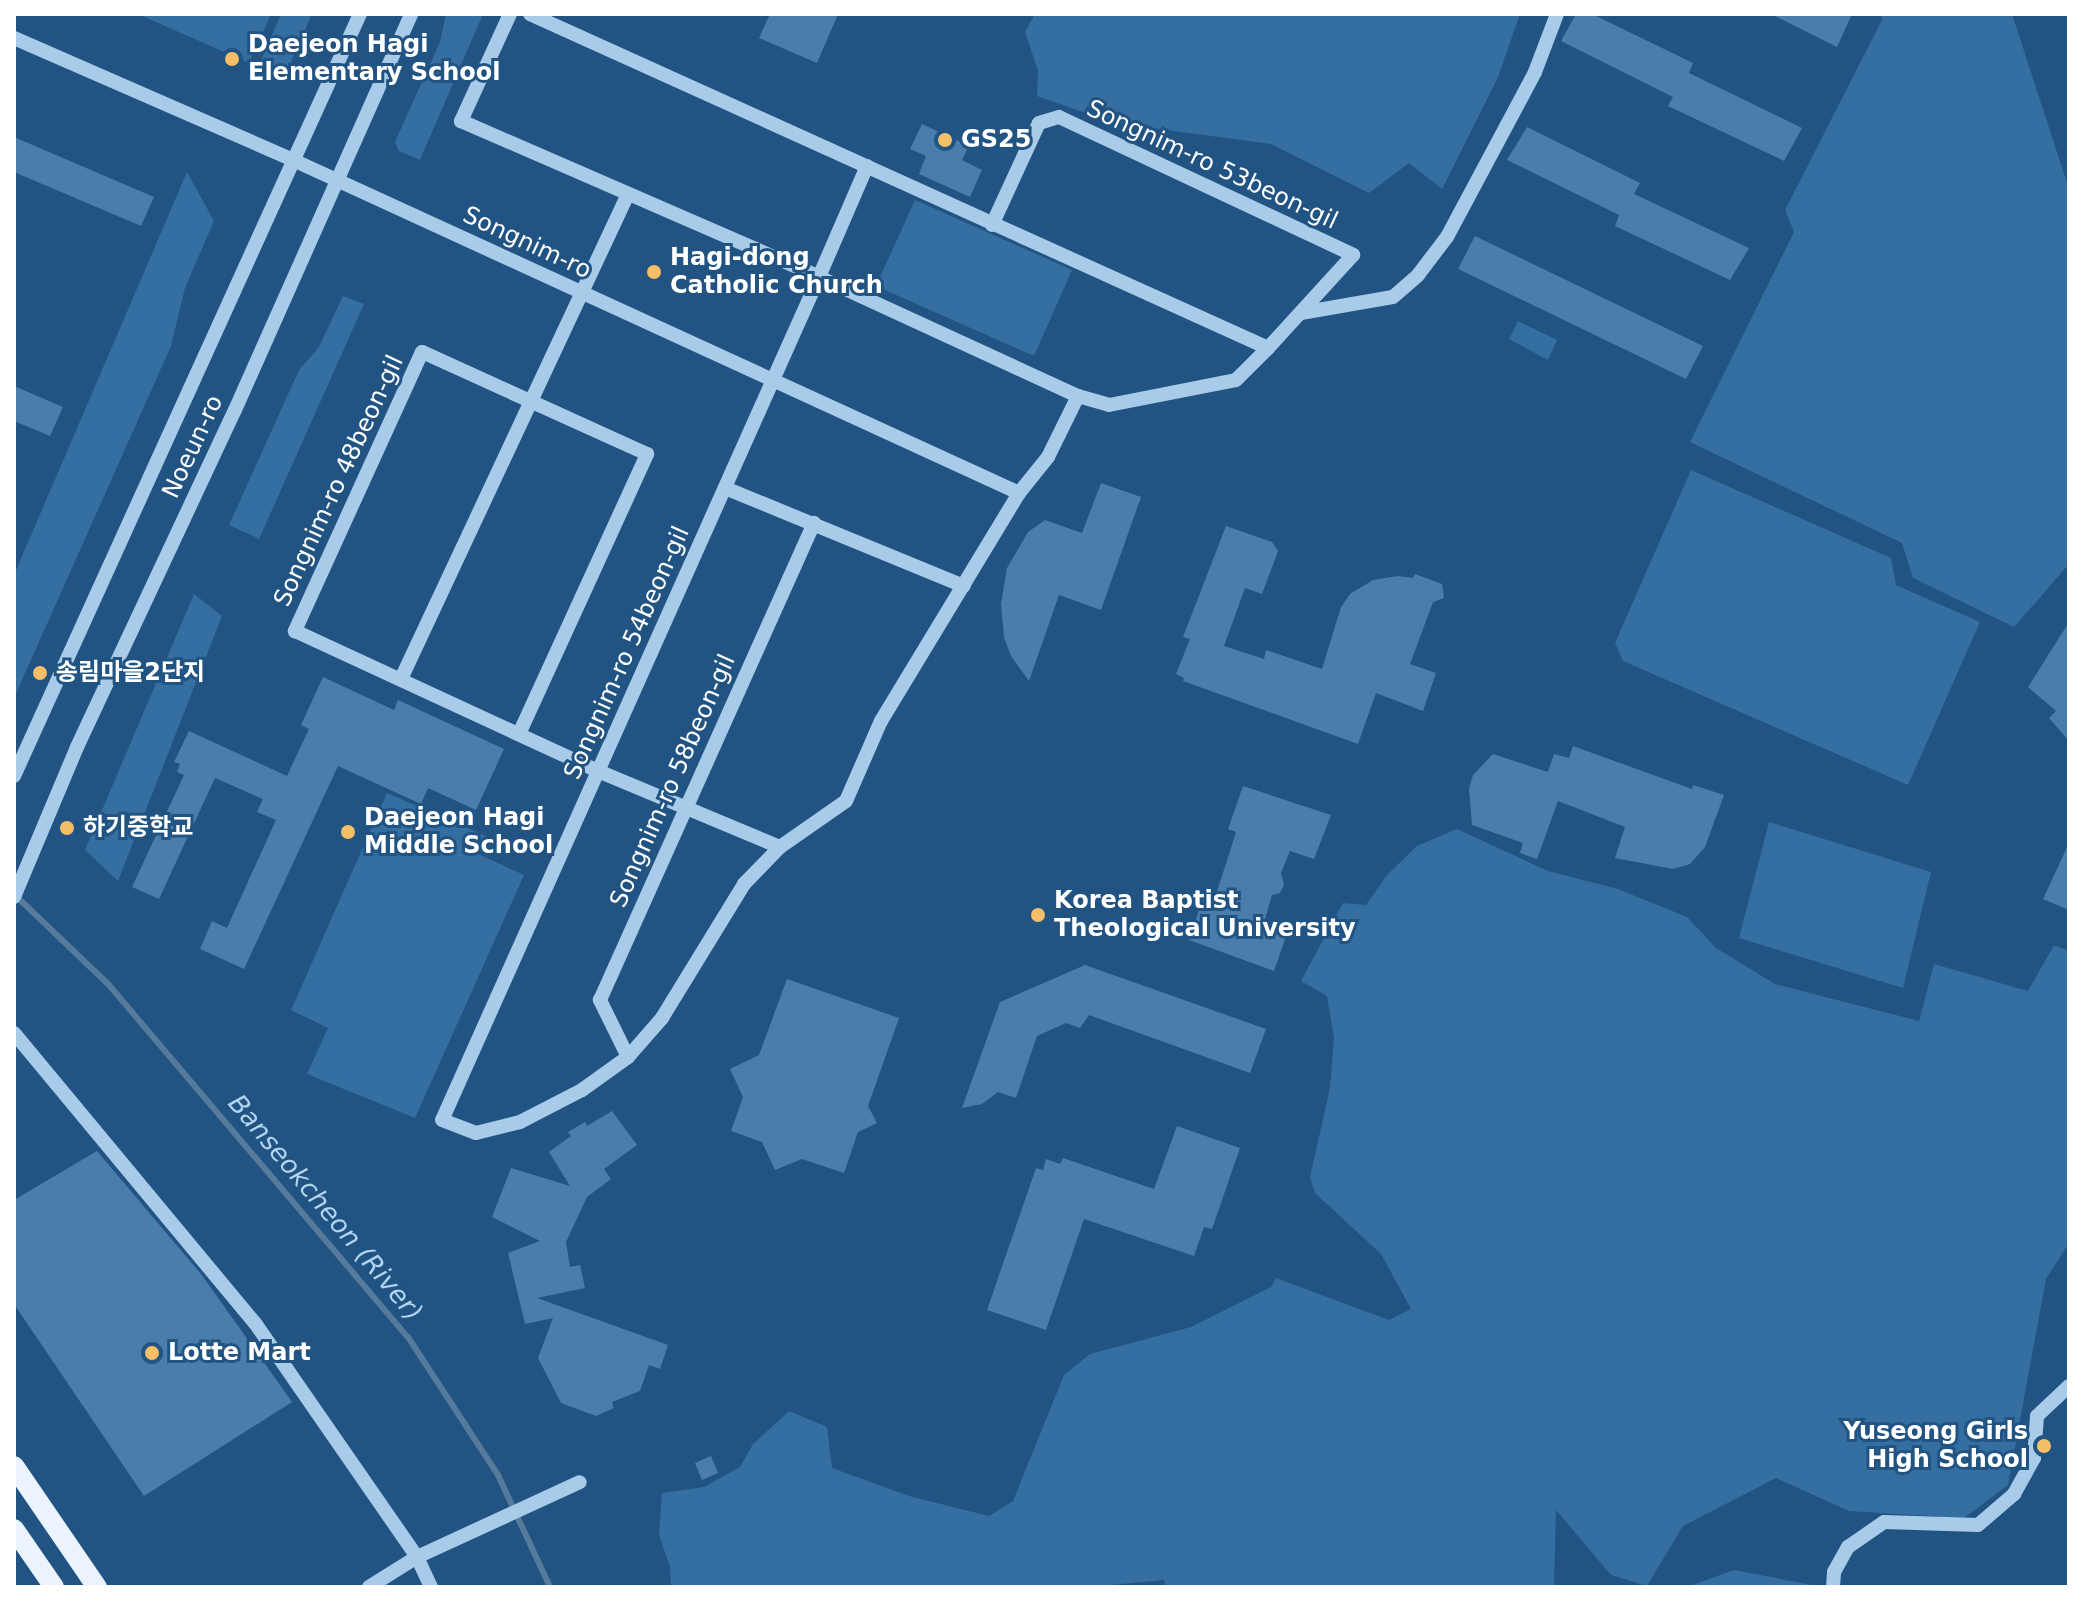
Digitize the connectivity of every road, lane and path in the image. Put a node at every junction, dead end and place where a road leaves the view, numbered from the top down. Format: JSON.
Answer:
{"nodes":[{"id":1,"x":360,"y":14,"type":"edge"},
{"id":2,"x":411,"y":14,"type":"edge"},
{"id":3,"x":510,"y":14,"type":"edge"},
{"id":4,"x":530,"y":14,"type":"edge"},
{"id":5,"x":1557,"y":14,"type":"edge"},
{"id":6,"x":14,"y":38,"type":"edge"},
{"id":7,"x":293,"y":160,"type":"junction"},
{"id":8,"x":867,"y":166,"type":"junction"},
{"id":9,"x":338,"y":181,"type":"junction"},
{"id":10,"x":628,"y":194,"type":"junction"},
{"id":11,"x":992,"y":225,"type":"junction"},
{"id":12,"x":819,"y":277,"type":"junction"},
{"id":13,"x":582,"y":293,"type":"junction"},
{"id":14,"x":1301,"y":313,"type":"junction"},
{"id":15,"x":1268,"y":348,"type":"junction"},
{"id":16,"x":773,"y":380,"type":"junction"},
{"id":17,"x":1078,"y":396,"type":"junction"},
{"id":18,"x":531,"y":401,"type":"junction"},
{"id":19,"x":725,"y":488,"type":"junction"},
{"id":20,"x":1019,"y":493,"type":"junction"},
{"id":21,"x":814,"y":523,"type":"junction"},
{"id":22,"x":964,"y":586,"type":"junction"},
{"id":23,"x":401,"y":679,"type":"junction"},
{"id":24,"x":519,"y":734,"type":"junction"},
{"id":25,"x":598,"y":771,"type":"junction"},
{"id":26,"x":14,"y":776,"type":"edge"},
{"id":27,"x":685,"y":808,"type":"junction"},
{"id":28,"x":780,"y":847,"type":"junction"},
{"id":29,"x":14,"y":897,"type":"edge"},
{"id":30,"x":14,"y":1033,"type":"edge"},
{"id":31,"x":628,"y":1057,"type":"junction"},
{"id":32,"x":2069,"y":1386,"type":"edge"},
{"id":33,"x":14,"y":1466,"type":"edge"},
{"id":34,"x":580,"y":1482,"type":"dead end"},
{"id":35,"x":14,"y":1529,"type":"edge"},
{"id":36,"x":417,"y":1557,"type":"junction"},
{"id":37,"x":54,"y":1587,"type":"edge"},
{"id":38,"x":97,"y":1587,"type":"edge"},
{"id":39,"x":369,"y":1587,"type":"edge"},
{"id":40,"x":431,"y":1587,"type":"edge"},
{"id":41,"x":1833,"y":1587,"type":"edge"}],
"edges":[{"from":1,"to":7,"type":"street","name":"Noeun-ro"},
{"from":2,"to":9,"type":"street","name":"Noeun-ro"},
{"from":3,"to":10,"type":"street","name":"Songnim-ro 53beon-gil"},
{"from":4,"to":8,"type":"street"},
{"from":5,"to":14,"type":"street"},
{"from":6,"to":7,"type":"street","name":"Songnim-ro"},
{"from":7,"to":9,"type":"street","name":"Songnim-ro"},
{"from":7,"to":26,"type":"street","name":"Noeun-ro"},
{"from":8,"to":11,"type":"street"},
{"from":8,"to":12,"type":"street"},
{"from":9,"to":13,"type":"street","name":"Songnim-ro"},
{"from":9,"to":29,"type":"street","name":"Noeun-ro"},
{"from":10,"to":12,"type":"street","name":"Songnim-ro 53beon-gil"},
{"from":10,"to":13,"type":"street"},
{"from":11,"to":14,"type":"street","name":"Songnim-ro 53beon-gil"},
{"from":11,"to":15,"type":"street"},
{"from":12,"to":16,"type":"street"},
{"from":12,"to":17,"type":"street","name":"Songnim-ro 53beon-gil"},
{"from":13,"to":16,"type":"street","name":"Songnim-ro"},
{"from":13,"to":18,"type":"street"},
{"from":14,"to":15,"type":"street","name":"Songnim-ro 53beon-gil"},
{"from":15,"to":17,"type":"street","name":"Songnim-ro 53beon-gil"},
{"from":16,"to":19,"type":"street","name":"Songnim-ro 54beon-gil"},
{"from":16,"to":20,"type":"street","name":"Songnim-ro"},
{"from":17,"to":20,"type":"street"},
{"from":18,"to":23,"type":"street"},
{"from":18,"to":23,"type":"street","name":"Songnim-ro 48beon-gil"},
{"from":18,"to":24,"type":"street","name":"Songnim-ro 48beon-gil"},
{"from":19,"to":21,"type":"street"},
{"from":19,"to":25,"type":"street","name":"Songnim-ro 54beon-gil"},
{"from":20,"to":22,"type":"street","name":"Songnim-ro 54beon-gil"},
{"from":21,"to":22,"type":"street"},
{"from":21,"to":27,"type":"street","name":"Songnim-ro 58beon-gil"},
{"from":22,"to":28,"type":"street","name":"Songnim-ro 54beon-gil"},
{"from":23,"to":24,"type":"street","name":"Songnim-ro 48beon-gil"},
{"from":24,"to":25,"type":"street","name":"Songnim-ro 48beon-gil"},
{"from":25,"to":27,"type":"street","name":"Songnim-ro 48beon-gil"},
{"from":25,"to":31,"type":"street","name":"Songnim-ro 54beon-gil"},
{"from":27,"to":28,"type":"street","name":"Songnim-ro 48beon-gil"},
{"from":27,"to":31,"type":"street","name":"Songnim-ro 58beon-gil"},
{"from":28,"to":31,"type":"street","name":"Songnim-ro 54beon-gil"},
{"from":30,"to":36,"type":"street"},
{"from":32,"to":41,"type":"street"},
{"from":33,"to":38,"type":"main road"},
{"from":34,"to":36,"type":"street"},
{"from":35,"to":37,"type":"main road"},
{"from":36,"to":39,"type":"street"},
{"from":36,"to":40,"type":"street"}]}
